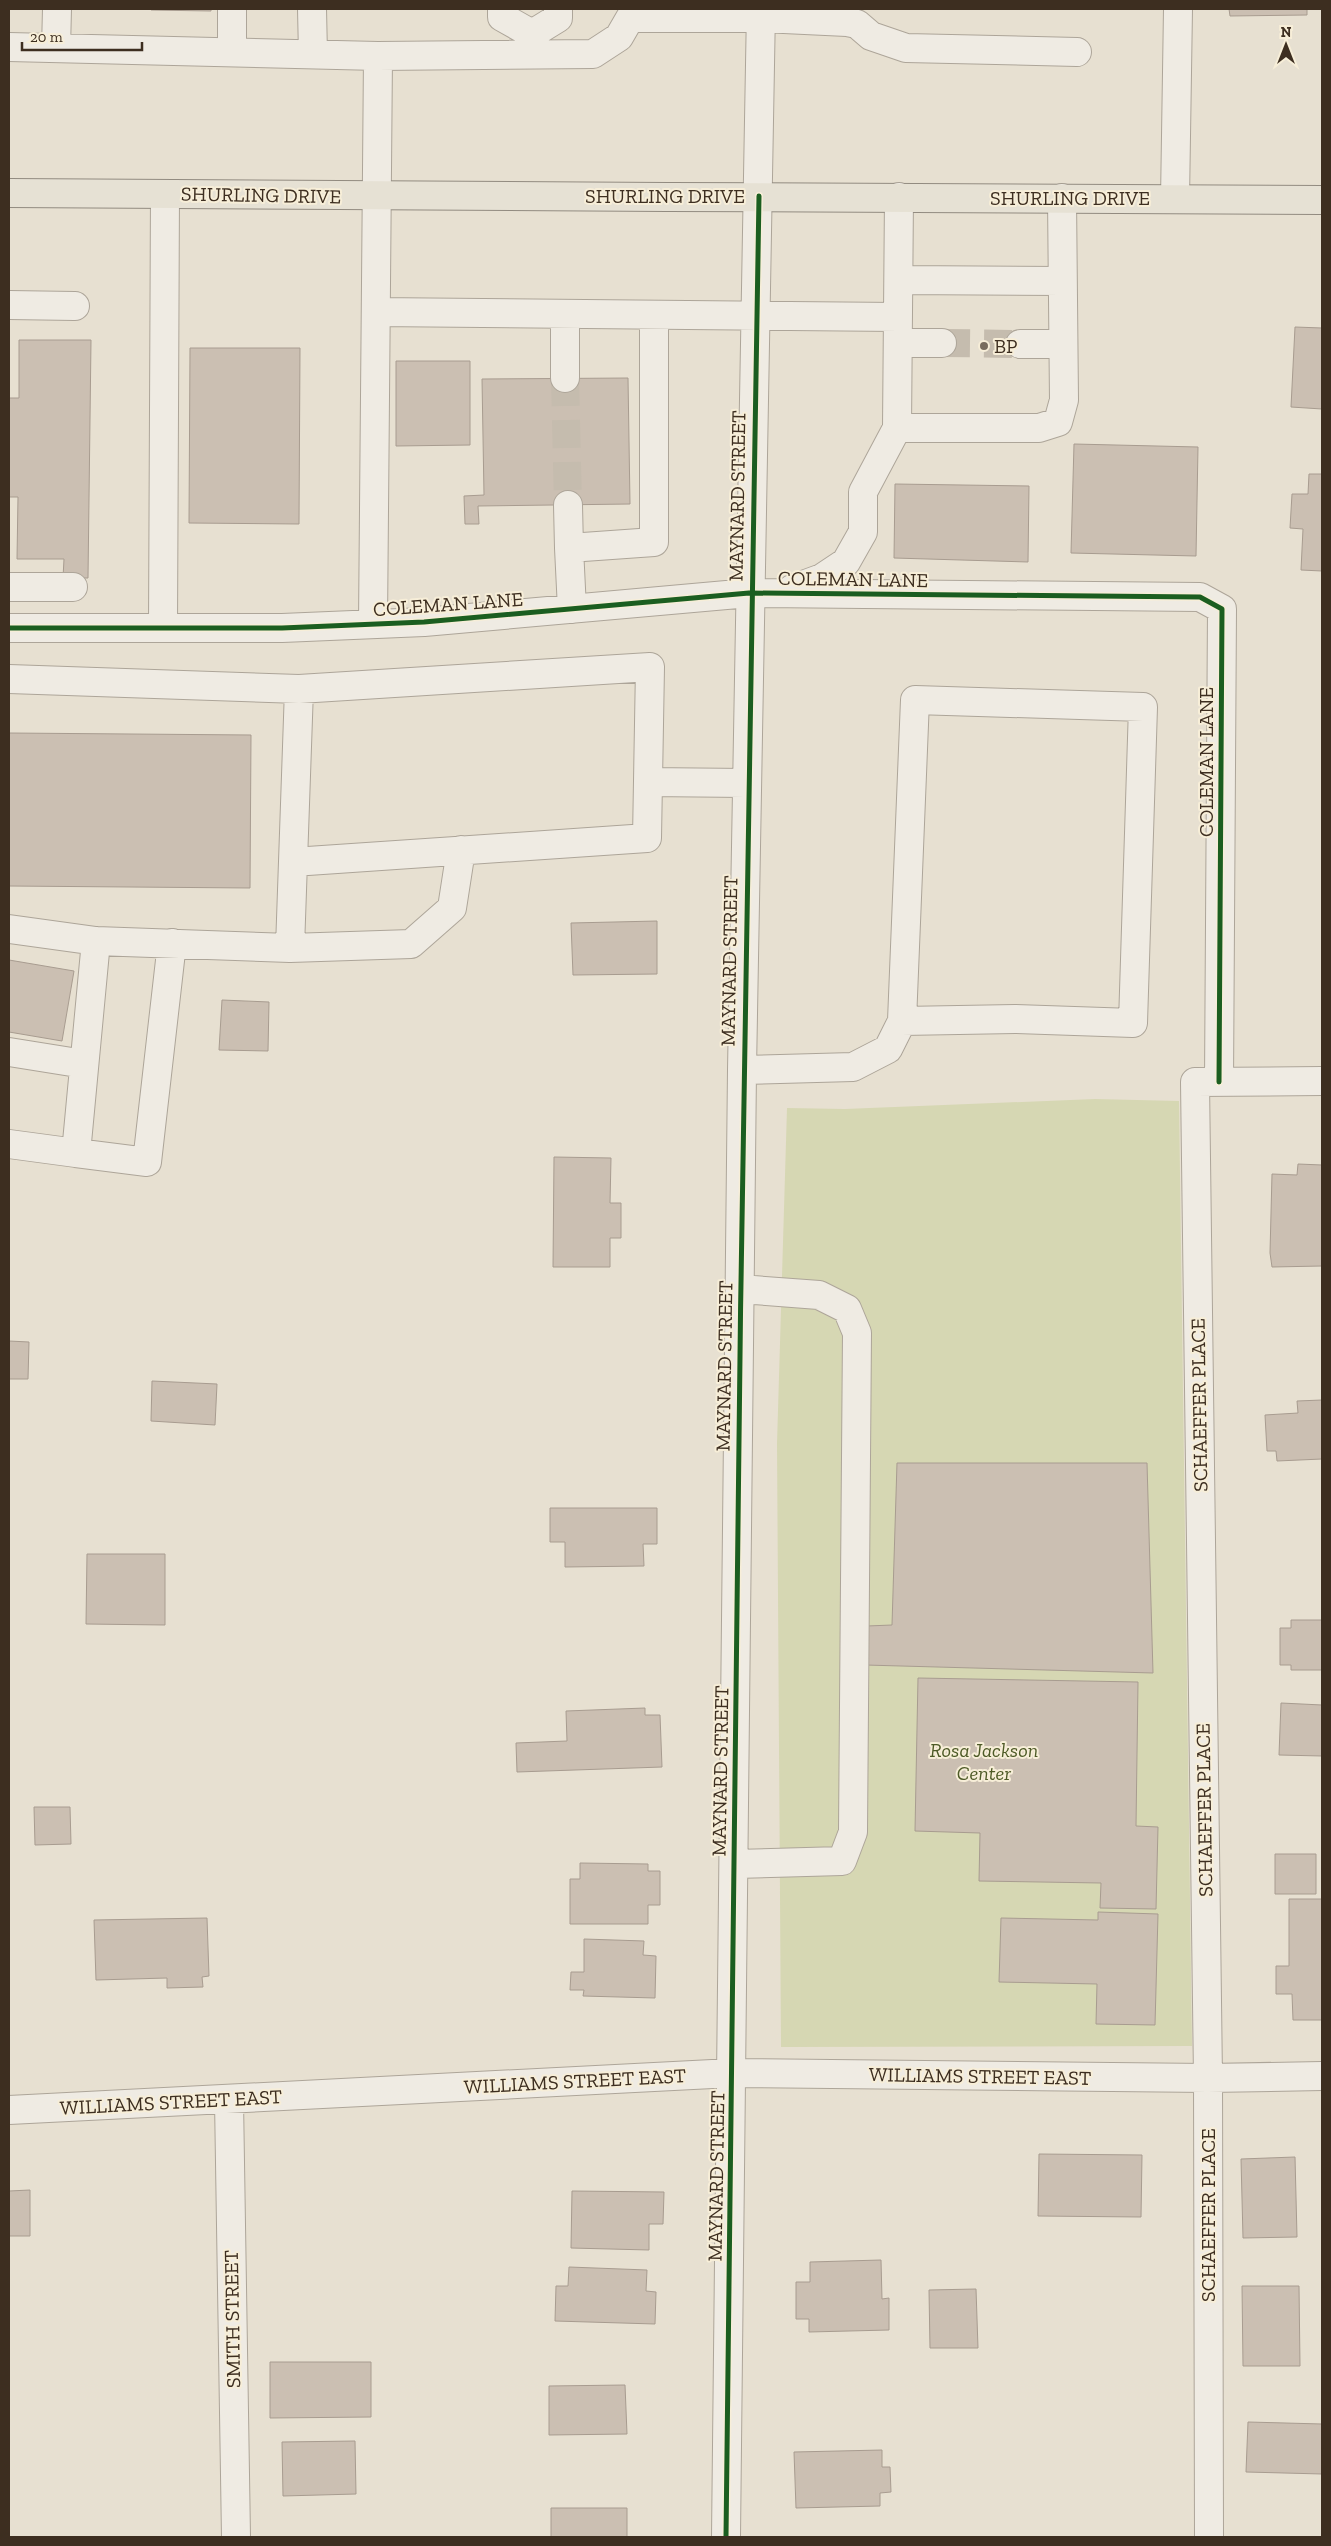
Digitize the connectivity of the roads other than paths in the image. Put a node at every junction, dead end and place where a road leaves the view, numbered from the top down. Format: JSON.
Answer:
{"nodes":[{"id":1,"x":57,"y":9,"type":"edge"},
{"id":2,"x":232,"y":9,"type":"edge"},
{"id":3,"x":312,"y":9,"type":"edge"},
{"id":4,"x":502,"y":9,"type":"edge"},
{"id":5,"x":558,"y":9,"type":"edge"},
{"id":6,"x":1178,"y":9,"type":"edge"},
{"id":7,"x":630,"y":14,"type":"edge"},
{"id":8,"x":760,"y":14,"type":"edge"},
{"id":9,"x":847,"y":15,"type":"edge"},
{"id":10,"x":532,"y":44,"type":"junction"},
{"id":11,"x":9,"y":47,"type":"edge"},
{"id":12,"x":56,"y":48,"type":"junction"},
{"id":13,"x":232,"y":52,"type":"junction"},
{"id":14,"x":1077,"y":52,"type":"dead end"},
{"id":15,"x":313,"y":54,"type":"junction"},
{"id":16,"x":378,"y":56,"type":"junction"},
{"id":17,"x":9,"y":193,"type":"edge"},
{"id":18,"x":165,"y":194,"type":"junction"},
{"id":19,"x":378,"y":196,"type":"junction"},
{"id":20,"x":759,"y":196,"type":"junction"},
{"id":21,"x":899,"y":197,"type":"junction"},
{"id":22,"x":1062,"y":198,"type":"junction"},
{"id":23,"x":1175,"y":199,"type":"junction"},
{"id":24,"x":1322,"y":200,"type":"edge"},
{"id":25,"x":899,"y":280,"type":"junction"},
{"id":26,"x":1062,"y":281,"type":"junction"},
{"id":27,"x":9,"y":305,"type":"edge"},
{"id":28,"x":75,"y":306,"type":"dead end"},
{"id":29,"x":376,"y":312,"type":"junction"},
{"id":30,"x":565,"y":314,"type":"junction"},
{"id":31,"x":654,"y":315,"type":"junction"},
{"id":32,"x":756,"y":316,"type":"junction"},
{"id":33,"x":898,"y":330,"type":"junction"},
{"id":34,"x":942,"y":343,"type":"tunnel mouth"},
{"id":35,"x":1020,"y":344,"type":"tunnel mouth"},
{"id":36,"x":1063,"y":344,"type":"junction"},
{"id":37,"x":565,"y":378,"type":"tunnel mouth"},
{"id":38,"x":897,"y":428,"type":"junction"},
{"id":39,"x":568,"y":505,"type":"tunnel mouth"},
{"id":40,"x":569,"y":548,"type":"junction"},
{"id":41,"x":9,"y":586,"type":"edge"},
{"id":42,"x":73,"y":587,"type":"dead end"},
{"id":43,"x":749,"y":593,"type":"junction"},
{"id":44,"x":781,"y":593,"type":"junction"},
{"id":45,"x":572,"y":609,"type":"junction"},
{"id":46,"x":373,"y":624,"type":"junction"},
{"id":47,"x":9,"y":628,"type":"edge"},
{"id":48,"x":163,"y":628,"type":"junction"},
{"id":49,"x":9,"y":679,"type":"edge"},
{"id":50,"x":299,"y":689,"type":"junction"},
{"id":51,"x":648,"y":782,"type":"junction"},
{"id":52,"x":746,"y":783,"type":"junction"},
{"id":53,"x":461,"y":850,"type":"junction"},
{"id":54,"x":293,"y":862,"type":"junction"},
{"id":55,"x":9,"y":929,"type":"edge"},
{"id":56,"x":96,"y":941,"type":"junction"},
{"id":57,"x":172,"y":944,"type":"junction"},
{"id":58,"x":290,"y":948,"type":"junction"},
{"id":59,"x":902,"y":1021,"type":"junction"},
{"id":60,"x":9,"y":1052,"type":"edge"},
{"id":61,"x":84,"y":1064,"type":"junction"},
{"id":62,"x":742,"y":1070,"type":"junction"},
{"id":63,"x":1322,"y":1081,"type":"edge"},
{"id":64,"x":1207,"y":1082,"type":"junction"},
{"id":65,"x":9,"y":1144,"type":"edge"},
{"id":66,"x":76,"y":1153,"type":"junction"},
{"id":67,"x":740,"y":1289,"type":"junction"},
{"id":68,"x":734,"y":1864,"type":"junction"},
{"id":69,"x":732,"y":2073,"type":"junction"},
{"id":70,"x":1322,"y":2076,"type":"edge"},
{"id":71,"x":1208,"y":2078,"type":"junction"},
{"id":72,"x":229,"y":2100,"type":"junction"},
{"id":73,"x":9,"y":2110,"type":"edge"},
{"id":74,"x":236,"y":2537,"type":"edge"},
{"id":75,"x":726,"y":2537,"type":"edge"},
{"id":76,"x":1209,"y":2537,"type":"edge"}],
"edges":[{"from":1,"to":12,"type":"street"},
{"from":2,"to":13,"type":"street"},
{"from":3,"to":15,"type":"street"},
{"from":4,"to":10,"type":"street"},
{"from":5,"to":10,"type":"street"},
{"from":6,"to":23,"type":"street"},
{"from":7,"to":8,"type":"street"},
{"from":7,"to":10,"type":"street"},
{"from":8,"to":9,"type":"street"},
{"from":8,"to":20,"type":"street","name":"MAYNARD STREET"},
{"from":9,"to":14,"type":"street"},
{"from":10,"to":16,"type":"street"},
{"from":11,"to":12,"type":"street"},
{"from":12,"to":13,"type":"street"},
{"from":13,"to":15,"type":"street"},
{"from":15,"to":16,"type":"street"},
{"from":16,"to":19,"type":"street"},
{"from":17,"to":18,"type":"main road","name":"SHURLING DRIVE"},
{"from":18,"to":19,"type":"main road","name":"SHURLING DRIVE"},
{"from":18,"to":48,"type":"street"},
{"from":19,"to":20,"type":"main road","name":"SHURLING DRIVE"},
{"from":19,"to":29,"type":"street"},
{"from":20,"to":21,"type":"main road","name":"SHURLING DRIVE"},
{"from":20,"to":32,"type":"street","name":"MAYNARD STREET"},
{"from":21,"to":22,"type":"main road","name":"SHURLING DRIVE"},
{"from":21,"to":25,"type":"street"},
{"from":22,"to":23,"type":"main road","name":"SHURLING DRIVE"},
{"from":22,"to":26,"type":"street"},
{"from":23,"to":24,"type":"main road","name":"SHURLING DRIVE"},
{"from":25,"to":26,"type":"street"},
{"from":25,"to":33,"type":"street"},
{"from":26,"to":36,"type":"street"},
{"from":27,"to":28,"type":"street"},
{"from":29,"to":30,"type":"street"},
{"from":29,"to":46,"type":"street"},
{"from":30,"to":31,"type":"street"},
{"from":30,"to":37,"type":"street"},
{"from":31,"to":32,"type":"street"},
{"from":31,"to":40,"type":"street"},
{"from":32,"to":33,"type":"street"},
{"from":32,"to":43,"type":"street","name":"MAYNARD STREET"},
{"from":33,"to":34,"type":"street"},
{"from":33,"to":38,"type":"street"},
{"from":35,"to":36,"type":"street"},
{"from":36,"to":38,"type":"street"},
{"from":38,"to":44,"type":"street"},
{"from":39,"to":40,"type":"street"},
{"from":40,"to":45,"type":"street"},
{"from":41,"to":42,"type":"street"},
{"from":43,"to":44,"type":"street","name":"COLEMAN LANE"},
{"from":43,"to":45,"type":"street","name":"COLEMAN LANE"},
{"from":43,"to":52,"type":"street","name":"MAYNARD STREET"},
{"from":44,"to":64,"type":"street","name":"COLEMAN LANE"},
{"from":45,"to":46,"type":"street","name":"COLEMAN LANE"},
{"from":46,"to":48,"type":"street","name":"COLEMAN LANE"},
{"from":47,"to":48,"type":"street","name":"COLEMAN LANE"},
{"from":49,"to":50,"type":"street"},
{"from":50,"to":51,"type":"street"},
{"from":50,"to":54,"type":"street"},
{"from":51,"to":52,"type":"street"},
{"from":51,"to":53,"type":"street"},
{"from":52,"to":62,"type":"street","name":"MAYNARD STREET"},
{"from":53,"to":54,"type":"street"},
{"from":53,"to":58,"type":"street"},
{"from":54,"to":58,"type":"street"},
{"from":55,"to":56,"type":"street"},
{"from":56,"to":57,"type":"street"},
{"from":56,"to":61,"type":"street"},
{"from":57,"to":58,"type":"street"},
{"from":57,"to":66,"type":"street"},
{"from":59,"to":59,"type":"street"},
{"from":59,"to":62,"type":"street"},
{"from":60,"to":61,"type":"street"},
{"from":61,"to":66,"type":"street"},
{"from":62,"to":67,"type":"street","name":"MAYNARD STREET"},
{"from":63,"to":64,"type":"street"},
{"from":64,"to":71,"type":"street","name":"SCHAEFFER PLACE"},
{"from":65,"to":66,"type":"street"},
{"from":67,"to":68,"type":"street","name":"MAYNARD STREET"},
{"from":67,"to":68,"type":"street"},
{"from":68,"to":69,"type":"street","name":"MAYNARD STREET"},
{"from":69,"to":71,"type":"street","name":"WILLIAMS STREET EAST"},
{"from":69,"to":72,"type":"street","name":"WILLIAMS STREET EAST"},
{"from":69,"to":75,"type":"street","name":"MAYNARD STREET"},
{"from":70,"to":71,"type":"street","name":"WILLIAMS STREET EAST"},
{"from":71,"to":76,"type":"street","name":"SCHAEFFER PLACE"},
{"from":72,"to":73,"type":"street","name":"WILLIAMS STREET EAST"},
{"from":72,"to":74,"type":"street","name":"SMITH STREET"}]}
